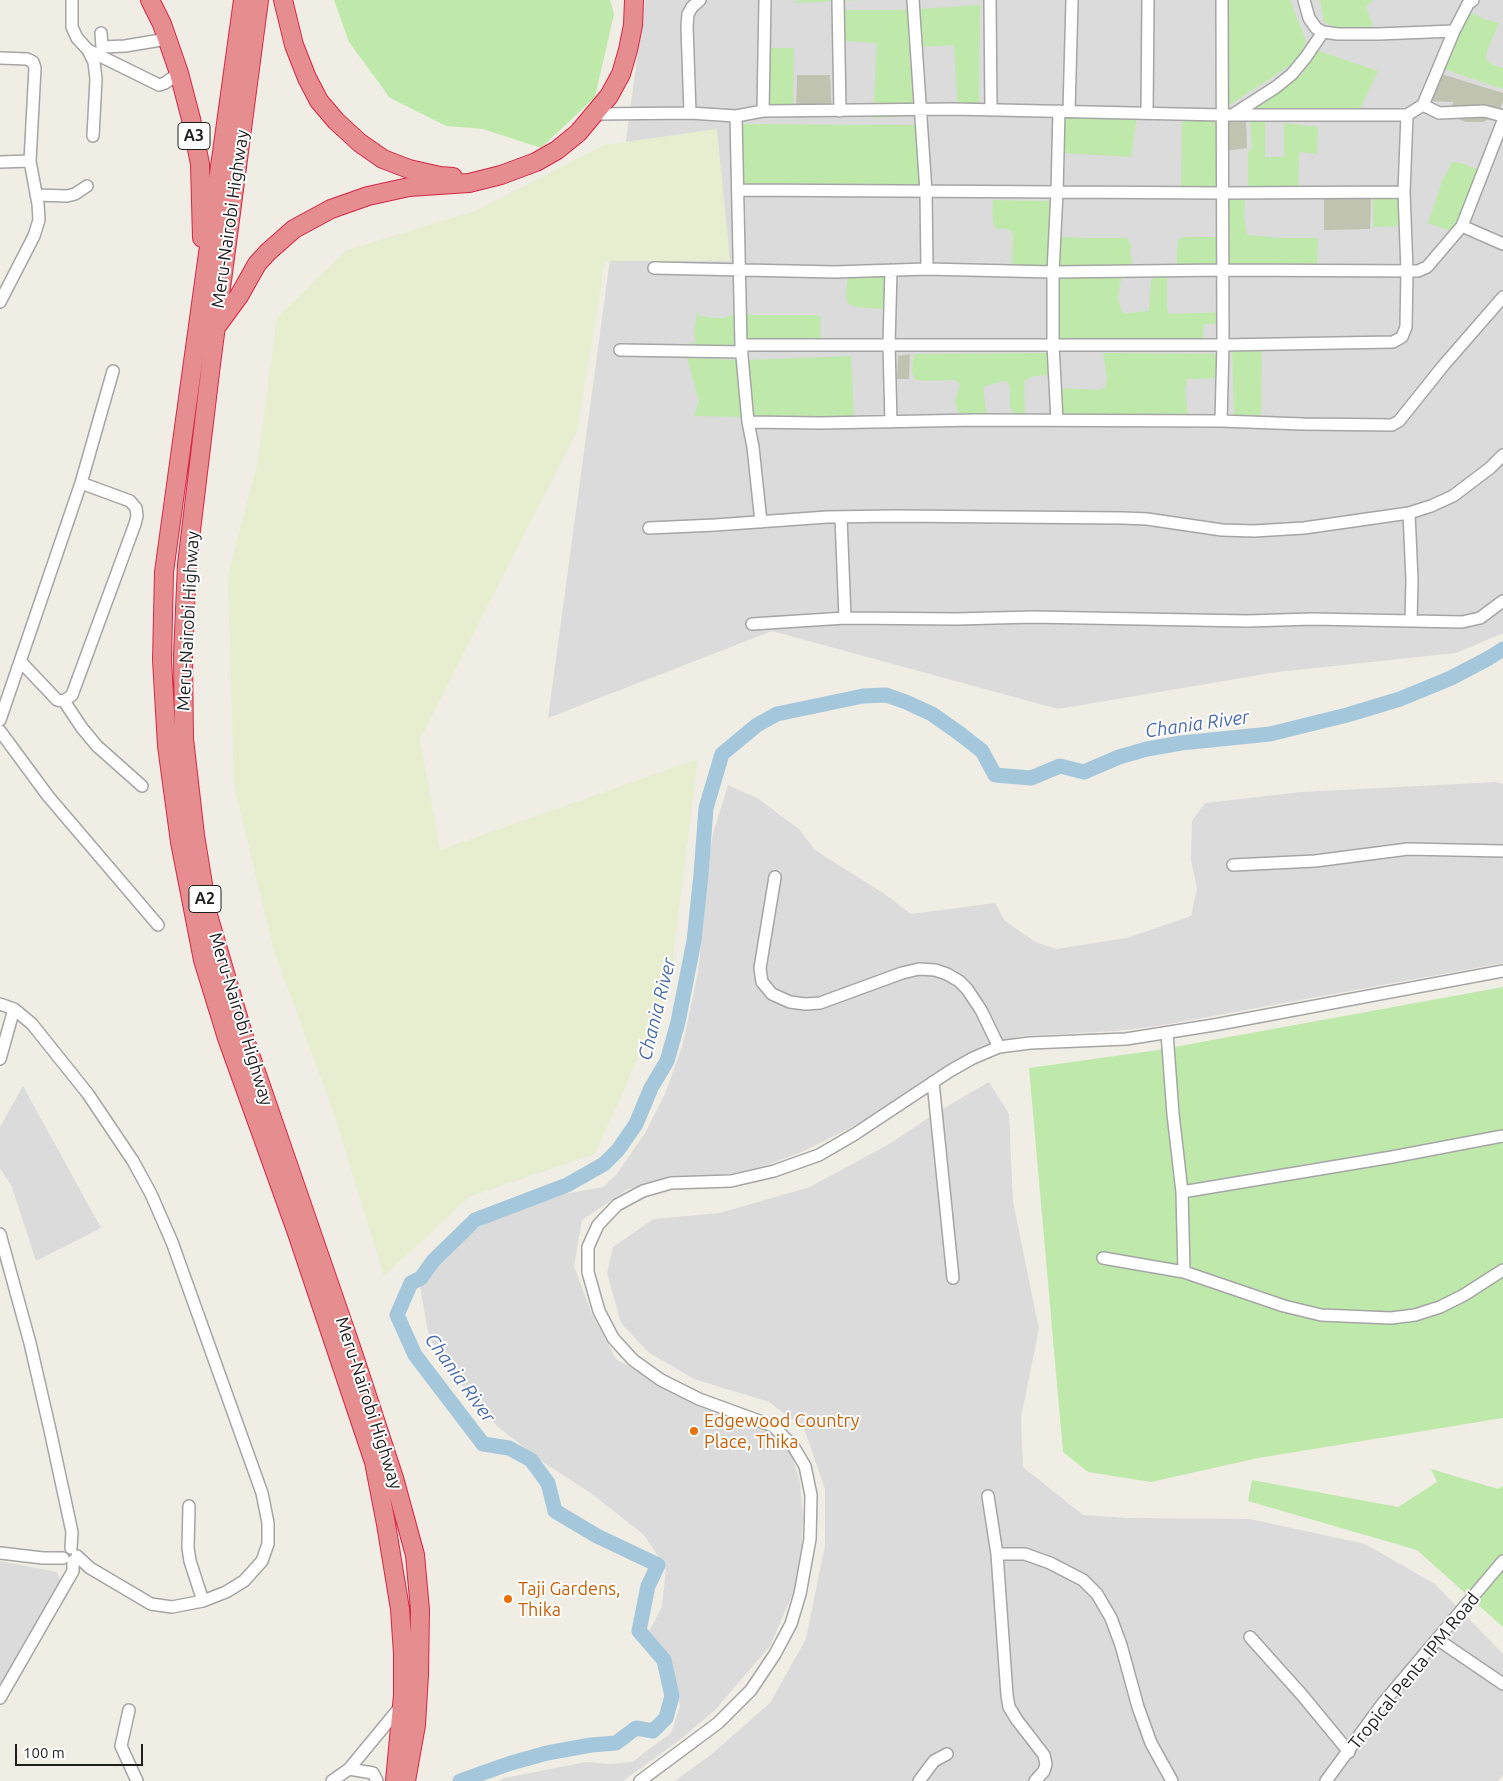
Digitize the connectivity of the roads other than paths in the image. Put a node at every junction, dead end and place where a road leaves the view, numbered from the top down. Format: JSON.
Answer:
{"nodes":[{"id":1,"x":72,"y":0,"type":"edge"},
{"id":2,"x":150,"y":0,"type":"edge"},
{"id":3,"x":230,"y":0,"type":"edge"},
{"id":4,"x":243,"y":0,"type":"edge"},
{"id":5,"x":259,"y":0,"type":"edge"},
{"id":6,"x":283,"y":0,"type":"edge"},
{"id":7,"x":634,"y":0,"type":"edge"},
{"id":8,"x":700,"y":0,"type":"edge"},
{"id":9,"x":765,"y":0,"type":"edge"},
{"id":10,"x":838,"y":0,"type":"edge"},
{"id":11,"x":913,"y":0,"type":"edge"},
{"id":12,"x":990,"y":0,"type":"edge"},
{"id":13,"x":1072,"y":0,"type":"edge"},
{"id":14,"x":1148,"y":0,"type":"edge"},
{"id":15,"x":1222,"y":0,"type":"edge"},
{"id":16,"x":1304,"y":0,"type":"edge"},
{"id":17,"x":1469,"y":1,"type":"edge"},
{"id":18,"x":240,"y":26,"type":"junction"},
{"id":19,"x":1454,"y":30,"type":"junction"},
{"id":20,"x":1323,"y":32,"type":"junction"},
{"id":21,"x":101,"y":33,"type":"dead end"},
{"id":22,"x":167,"y":39,"type":"junction"},
{"id":23,"x":88,"y":50,"type":"junction"},
{"id":24,"x":0,"y":58,"type":"edge"},
{"id":25,"x":179,"y":73,"type":"junction"},
{"id":26,"x":1423,"y":105,"type":"junction"},
{"id":27,"x":840,"y":110,"type":"junction"},
{"id":28,"x":920,"y":110,"type":"junction"},
{"id":29,"x":991,"y":110,"type":"junction"},
{"id":30,"x":763,"y":111,"type":"junction"},
{"id":31,"x":1064,"y":111,"type":"junction"},
{"id":32,"x":690,"y":113,"type":"junction"},
{"id":33,"x":1147,"y":113,"type":"junction"},
{"id":34,"x":596,"y":114,"type":"junction"},
{"id":35,"x":1407,"y":114,"type":"junction"},
{"id":36,"x":1228,"y":115,"type":"junction"},
{"id":37,"x":736,"y":116,"type":"junction"},
{"id":38,"x":1503,"y":116,"type":"edge"},
{"id":39,"x":1503,"y":120,"type":"edge"},
{"id":40,"x":93,"y":136,"type":"dead end"},
{"id":41,"x":30,"y":161,"type":"junction"},
{"id":42,"x":0,"y":162,"type":"edge"},
{"id":43,"x":501,"y":175,"type":"junction"},
{"id":44,"x":87,"y":186,"type":"dead end"},
{"id":45,"x":738,"y":190,"type":"junction"},
{"id":46,"x":926,"y":192,"type":"junction"},
{"id":47,"x":1057,"y":192,"type":"junction"},
{"id":48,"x":1404,"y":192,"type":"junction"},
{"id":49,"x":1223,"y":193,"type":"junction"},
{"id":50,"x":36,"y":195,"type":"junction"},
{"id":51,"x":1462,"y":226,"type":"junction"},
{"id":52,"x":1503,"y":244,"type":"edge"},
{"id":53,"x":654,"y":268,"type":"dead end"},
{"id":54,"x":740,"y":269,"type":"junction"},
{"id":55,"x":927,"y":269,"type":"junction"},
{"id":56,"x":891,"y":270,"type":"junction"},
{"id":57,"x":1223,"y":270,"type":"junction"},
{"id":58,"x":1408,"y":271,"type":"junction"},
{"id":59,"x":1053,"y":272,"type":"junction"},
{"id":60,"x":204,"y":278,"type":"junction"},
{"id":61,"x":1503,"y":297,"type":"edge"},
{"id":62,"x":0,"y":302,"type":"edge"},
{"id":63,"x":216,"y":329,"type":"junction"},
{"id":64,"x":890,"y":345,"type":"junction"},
{"id":65,"x":1053,"y":345,"type":"junction"},
{"id":66,"x":1223,"y":345,"type":"junction"},
{"id":67,"x":742,"y":348,"type":"junction"},
{"id":68,"x":620,"y":350,"type":"dead end"},
{"id":69,"x":113,"y":371,"type":"dead end"},
{"id":70,"x":1057,"y":420,"type":"junction"},
{"id":71,"x":1221,"y":421,"type":"junction"},
{"id":72,"x":748,"y":422,"type":"junction"},
{"id":73,"x":891,"y":422,"type":"junction"},
{"id":74,"x":1503,"y":455,"type":"edge"},
{"id":75,"x":81,"y":483,"type":"junction"},
{"id":76,"x":1409,"y":513,"type":"junction"},
{"id":77,"x":841,"y":516,"type":"junction"},
{"id":78,"x":761,"y":522,"type":"junction"},
{"id":79,"x":649,"y":528,"type":"dead end"},
{"id":80,"x":1503,"y":601,"type":"edge"},
{"id":81,"x":845,"y":618,"type":"junction"},
{"id":82,"x":1411,"y":620,"type":"junction"},
{"id":83,"x":752,"y":624,"type":"dead end"},
{"id":84,"x":21,"y":662,"type":"junction"},
{"id":85,"x":64,"y":701,"type":"junction"},
{"id":86,"x":0,"y":720,"type":"edge"},
{"id":87,"x":0,"y":731,"type":"edge"},
{"id":88,"x":142,"y":786,"type":"dead end"},
{"id":89,"x":1503,"y":851,"type":"edge"},
{"id":90,"x":1233,"y":865,"type":"dead end"},
{"id":91,"x":775,"y":877,"type":"dead end"},
{"id":92,"x":158,"y":925,"type":"dead end"},
{"id":93,"x":1503,"y":971,"type":"edge"},
{"id":94,"x":0,"y":1004,"type":"edge"},
{"id":95,"x":14,"y":1009,"type":"junction"},
{"id":96,"x":1167,"y":1033,"type":"junction"},
{"id":97,"x":999,"y":1048,"type":"junction"},
{"id":98,"x":0,"y":1059,"type":"edge"},
{"id":99,"x":933,"y":1082,"type":"junction"},
{"id":100,"x":1503,"y":1136,"type":"edge"},
{"id":101,"x":1182,"y":1192,"type":"junction"},
{"id":102,"x":0,"y":1234,"type":"edge"},
{"id":103,"x":1103,"y":1258,"type":"dead end"},
{"id":104,"x":1503,"y":1270,"type":"edge"},
{"id":105,"x":1184,"y":1272,"type":"junction"},
{"id":106,"x":953,"y":1278,"type":"dead end"},
{"id":107,"x":988,"y":1496,"type":"dead end"},
{"id":108,"x":189,"y":1506,"type":"dead end"},
{"id":109,"x":0,"y":1553,"type":"edge"},
{"id":110,"x":997,"y":1554,"type":"junction"},
{"id":111,"x":71,"y":1556,"type":"junction"},
{"id":112,"x":1503,"y":1561,"type":"edge"},
{"id":113,"x":203,"y":1601,"type":"junction"},
{"id":114,"x":1250,"y":1637,"type":"dead end"},
{"id":115,"x":1436,"y":1639,"type":"junction"},
{"id":116,"x":1503,"y":1684,"type":"edge"},
{"id":117,"x":0,"y":1698,"type":"edge"},
{"id":118,"x":401,"y":1706,"type":"junction"},
{"id":119,"x":129,"y":1710,"type":"dead end"},
{"id":120,"x":1349,"y":1752,"type":"junction"},
{"id":121,"x":947,"y":1754,"type":"dead end"},
{"id":122,"x":349,"y":1769,"type":"junction"},
{"id":123,"x":401,"y":1775,"type":"edge"},
{"id":124,"x":137,"y":1781,"type":"edge"},
{"id":125,"x":332,"y":1781,"type":"edge"},
{"id":126,"x":377,"y":1781,"type":"edge"},
{"id":127,"x":640,"y":1781,"type":"edge"},
{"id":128,"x":919,"y":1781,"type":"edge"},
{"id":129,"x":1035,"y":1781,"type":"edge"},
{"id":130,"x":1172,"y":1781,"type":"edge"},
{"id":131,"x":1326,"y":1781,"type":"edge"}],
"edges":[{"from":1,"to":23,"type":"street"},
{"from":2,"to":22,"type":"highway","number":"A3"},
{"from":3,"to":18,"type":"highway"},
{"from":4,"to":18,"type":"highway","name":"Meru-Nairobi Highway","number":"A2"},
{"from":5,"to":63,"type":"highway","name":"Meru-Nairobi Highway","number":"A2"},
{"from":6,"to":43,"type":"highway"},
{"from":7,"to":34,"type":"highway"},
{"from":8,"to":32,"type":"street"},
{"from":9,"to":30,"type":"street"},
{"from":10,"to":27,"type":"street"},
{"from":11,"to":28,"type":"street"},
{"from":12,"to":29,"type":"street"},
{"from":13,"to":31,"type":"street"},
{"from":14,"to":33,"type":"street"},
{"from":15,"to":36,"type":"street"},
{"from":16,"to":20,"type":"street"},
{"from":17,"to":19,"type":"street"},
{"from":18,"to":60,"type":"highway","name":"Meru-Nairobi Highway","number":"A2"},
{"from":19,"to":20,"type":"street"},
{"from":19,"to":26,"type":"street"},
{"from":20,"to":36,"type":"street"},
{"from":21,"to":22,"type":"street"},
{"from":22,"to":25,"type":"highway","number":"A3"},
{"from":23,"to":25,"type":"street"},
{"from":23,"to":40,"type":"street"},
{"from":24,"to":41,"type":"street"},
{"from":25,"to":60,"type":"highway","number":"A3"},
{"from":26,"to":35,"type":"street"},
{"from":26,"to":38,"type":"street"},
{"from":27,"to":28,"type":"street"},
{"from":27,"to":30,"type":"street"},
{"from":28,"to":29,"type":"street"},
{"from":28,"to":46,"type":"street"},
{"from":29,"to":31,"type":"street"},
{"from":30,"to":37,"type":"street"},
{"from":31,"to":33,"type":"street"},
{"from":31,"to":47,"type":"street"},
{"from":32,"to":34,"type":"street"},
{"from":32,"to":37,"type":"street"},
{"from":33,"to":36,"type":"street"},
{"from":34,"to":43,"type":"highway"},
{"from":35,"to":36,"type":"street"},
{"from":35,"to":48,"type":"street"},
{"from":36,"to":49,"type":"street"},
{"from":37,"to":45,"type":"street"},
{"from":39,"to":51,"type":"street"},
{"from":41,"to":42,"type":"street"},
{"from":41,"to":50,"type":"street"},
{"from":43,"to":63,"type":"highway"},
{"from":44,"to":50,"type":"street"},
{"from":45,"to":46,"type":"street"},
{"from":45,"to":54,"type":"street"},
{"from":46,"to":47,"type":"street"},
{"from":46,"to":55,"type":"street"},
{"from":47,"to":49,"type":"street"},
{"from":47,"to":59,"type":"street"},
{"from":48,"to":49,"type":"street"},
{"from":48,"to":58,"type":"street"},
{"from":49,"to":57,"type":"street"},
{"from":50,"to":62,"type":"street"},
{"from":51,"to":52,"type":"street"},
{"from":51,"to":58,"type":"street"},
{"from":53,"to":54,"type":"street"},
{"from":54,"to":56,"type":"street"},
{"from":54,"to":67,"type":"street"},
{"from":55,"to":56,"type":"street"},
{"from":55,"to":59,"type":"street"},
{"from":56,"to":64,"type":"street"},
{"from":57,"to":58,"type":"street"},
{"from":57,"to":59,"type":"street"},
{"from":57,"to":66,"type":"street"},
{"from":58,"to":66,"type":"street"},
{"from":59,"to":65,"type":"street"},
{"from":60,"to":118,"type":"highway","name":"Meru-Nairobi Highway","number":"A2"},
{"from":61,"to":71,"type":"street"},
{"from":63,"to":123,"type":"highway","name":"Meru-Nairobi Highway","number":"A2"},
{"from":64,"to":65,"type":"street"},
{"from":64,"to":67,"type":"street"},
{"from":64,"to":73,"type":"street"},
{"from":65,"to":66,"type":"street"},
{"from":65,"to":70,"type":"street"},
{"from":66,"to":71,"type":"street"},
{"from":67,"to":68,"type":"street"},
{"from":67,"to":72,"type":"street"},
{"from":69,"to":75,"type":"street"},
{"from":70,"to":71,"type":"street"},
{"from":70,"to":73,"type":"street"},
{"from":72,"to":73,"type":"street"},
{"from":72,"to":78,"type":"street"},
{"from":74,"to":76,"type":"street"},
{"from":75,"to":84,"type":"street"},
{"from":75,"to":85,"type":"street"},
{"from":76,"to":77,"type":"street"},
{"from":76,"to":82,"type":"street"},
{"from":77,"to":78,"type":"street"},
{"from":77,"to":81,"type":"street"},
{"from":78,"to":79,"type":"street"},
{"from":80,"to":82,"type":"street"},
{"from":81,"to":82,"type":"street"},
{"from":81,"to":83,"type":"street"},
{"from":84,"to":85,"type":"street"},
{"from":84,"to":86,"type":"street"},
{"from":85,"to":88,"type":"street"},
{"from":87,"to":92,"type":"street"},
{"from":89,"to":90,"type":"street"},
{"from":91,"to":97,"type":"street"},
{"from":93,"to":96,"type":"street"},
{"from":94,"to":95,"type":"street"},
{"from":95,"to":98,"type":"street"},
{"from":95,"to":113,"type":"street"},
{"from":96,"to":97,"type":"street"},
{"from":96,"to":101,"type":"street"},
{"from":97,"to":99,"type":"street"},
{"from":99,"to":106,"type":"street"},
{"from":99,"to":127,"type":"street"},
{"from":100,"to":101,"type":"street"},
{"from":101,"to":105,"type":"street"},
{"from":102,"to":111,"type":"street"},
{"from":103,"to":105,"type":"street"},
{"from":104,"to":105,"type":"street"},
{"from":107,"to":110,"type":"street"},
{"from":108,"to":113,"type":"street"},
{"from":109,"to":111,"type":"street"},
{"from":110,"to":129,"type":"street"},
{"from":110,"to":130,"type":"street"},
{"from":111,"to":113,"type":"street"},
{"from":111,"to":117,"type":"street"},
{"from":112,"to":115,"type":"street","name":"Tropical Penta IPM Road"},
{"from":114,"to":120,"type":"street"},
{"from":115,"to":116,"type":"street"},
{"from":115,"to":120,"type":"street","name":"Tropical Penta IPM Road"},
{"from":118,"to":122,"type":"street"},
{"from":118,"to":123,"type":"highway","name":"Meru-Nairobi Highway","number":"A2"},
{"from":119,"to":124,"type":"street"},
{"from":120,"to":131,"type":"street","name":"Tropical Penta IPM Road"},
{"from":121,"to":128,"type":"street"},
{"from":122,"to":125,"type":"street"},
{"from":122,"to":126,"type":"street"}]}
